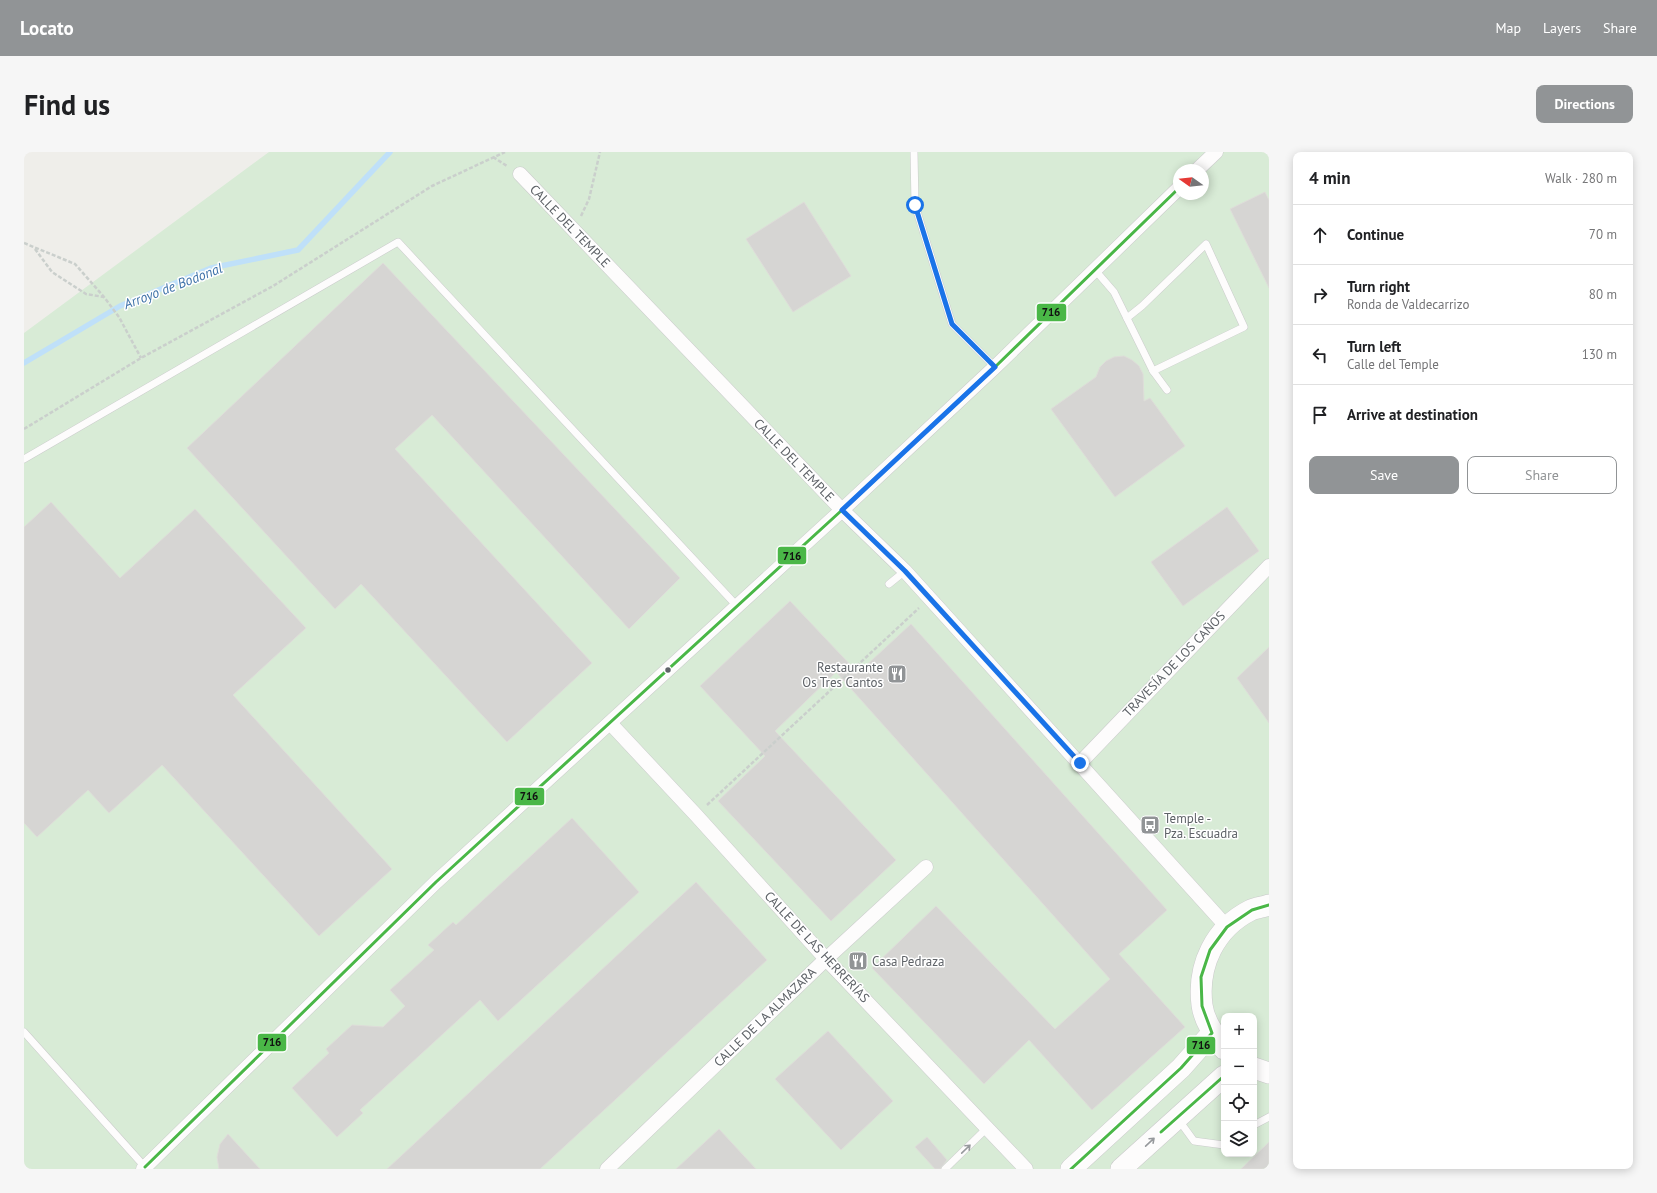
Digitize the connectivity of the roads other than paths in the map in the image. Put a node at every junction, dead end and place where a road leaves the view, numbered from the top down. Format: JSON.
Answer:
{"nodes":[{"id":1,"x":914,"y":152,"type":"edge"},
{"id":2,"x":1216,"y":152,"type":"edge"},
{"id":3,"x":1204,"y":164,"type":"edge"},
{"id":4,"x":520,"y":174,"type":"dead end"},
{"id":5,"x":1173,"y":194,"type":"edge"},
{"id":6,"x":1095,"y":270,"type":"junction"},
{"id":7,"x":1127,"y":318,"type":"junction"},
{"id":8,"x":995,"y":367,"type":"junction"},
{"id":9,"x":1153,"y":371,"type":"junction"},
{"id":10,"x":1167,"y":390,"type":"dead end"},
{"id":11,"x":24,"y":459,"type":"edge"},
{"id":12,"x":842,"y":510,"type":"junction"},
{"id":13,"x":1269,"y":566,"type":"edge"},
{"id":14,"x":905,"y":571,"type":"junction"},
{"id":15,"x":889,"y":584,"type":"dead end"},
{"id":16,"x":737,"y":606,"type":"junction"},
{"id":17,"x":610,"y":723,"type":"junction"},
{"id":18,"x":1080,"y":763,"type":"junction"},
{"id":19,"x":926,"y":867,"type":"dead end"},
{"id":20,"x":1269,"y":905,"type":"edge"},
{"id":21,"x":1227,"y":927,"type":"junction"},
{"id":22,"x":826,"y":959,"type":"junction"},
{"id":23,"x":24,"y":1032,"type":"edge"},
{"id":24,"x":1218,"y":1041,"type":"edge"},
{"id":25,"x":1257,"y":1069,"type":"edge"},
{"id":26,"x":1269,"y":1074,"type":"edge"},
{"id":27,"x":1221,"y":1079,"type":"edge"},
{"id":28,"x":1269,"y":1117,"type":"edge"},
{"id":29,"x":1176,"y":1118,"type":"junction"},
{"id":30,"x":1257,"y":1123,"type":"edge"},
{"id":31,"x":987,"y":1128,"type":"junction"},
{"id":32,"x":1221,"y":1144,"type":"edge"},
{"id":33,"x":145,"y":1168,"type":"edge"},
{"id":34,"x":607,"y":1169,"type":"edge"},
{"id":35,"x":945,"y":1169,"type":"edge"},
{"id":36,"x":1026,"y":1169,"type":"edge"},
{"id":37,"x":1071,"y":1169,"type":"edge"},
{"id":38,"x":1122,"y":1169,"type":"edge"}],
"edges":[{"from":1,"to":8,"type":"lane"},
{"from":2,"to":3,"type":"street"},
{"from":4,"to":12,"type":"street","name":"CALLE DEL TEMPLE"},
{"from":5,"to":6,"type":"street"},
{"from":6,"to":7,"type":"lane"},
{"from":6,"to":8,"type":"street"},
{"from":7,"to":9,"type":"lane"},
{"from":7,"to":9,"type":"lane"},
{"from":8,"to":12,"type":"street"},
{"from":9,"to":10,"type":"lane"},
{"from":11,"to":16,"type":"lane"},
{"from":12,"to":14,"type":"street","name":"CALLE DEL TEMPLE"},
{"from":12,"to":16,"type":"street"},
{"from":13,"to":18,"type":"street","name":"TRAVESÍA DE LOS CAÑOS"},
{"from":14,"to":15,"type":"lane"},
{"from":14,"to":18,"type":"street","name":"CALLE DEL TEMPLE"},
{"from":16,"to":17,"type":"street"},
{"from":17,"to":22,"type":"street","name":"CALLE DE LAS HERRERÍAS"},
{"from":17,"to":33,"type":"street"},
{"from":18,"to":21,"type":"street","name":"CALLE DEL TEMPLE"},
{"from":19,"to":22,"type":"street","name":"CALLE DE LA ALMAZARA"},
{"from":20,"to":21,"type":"street"},
{"from":21,"to":24,"type":"street"},
{"from":22,"to":31,"type":"street","name":"CALLE DE LAS HERRERÍAS"},
{"from":22,"to":34,"type":"street","name":"CALLE DE LA ALMAZARA"},
{"from":23,"to":33,"type":"lane"},
{"from":24,"to":37,"type":"street"},
{"from":25,"to":26,"type":"street"},
{"from":27,"to":29,"type":"street"},
{"from":28,"to":30,"type":"lane"},
{"from":29,"to":32,"type":"lane"},
{"from":38,"to":29,"type":"street","one_way":true},
{"from":35,"to":31,"type":"lane","one_way":true},
{"from":31,"to":36,"type":"street","name":"CALLE DE LAS HERRERÍAS"}]}
